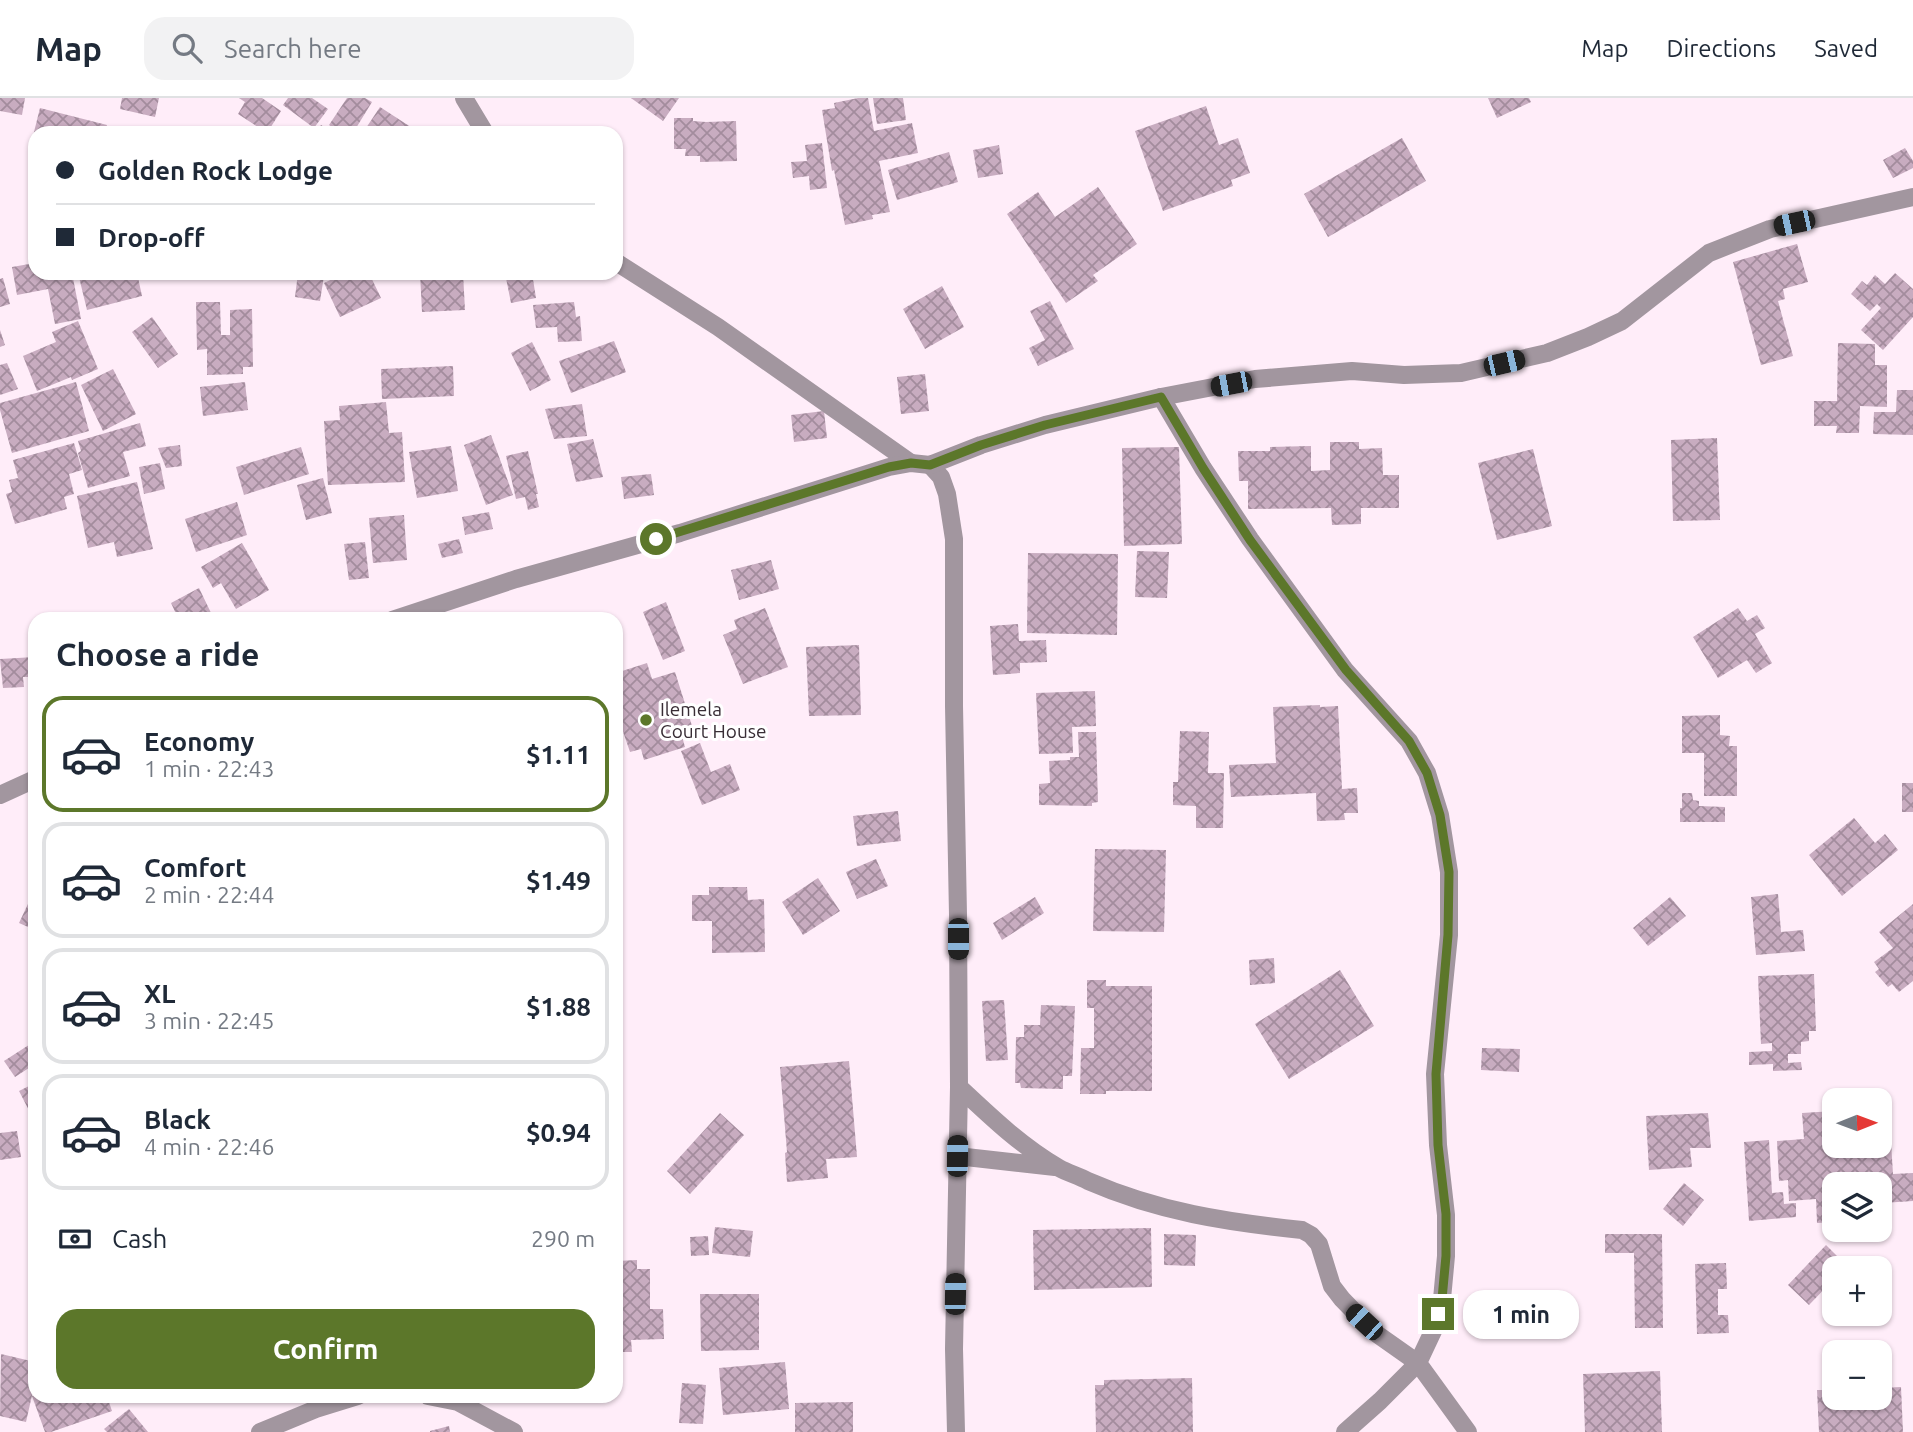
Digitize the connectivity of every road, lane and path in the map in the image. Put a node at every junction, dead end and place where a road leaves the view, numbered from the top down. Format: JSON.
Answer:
{"nodes":[{"id":1,"x":464,"y":98,"type":"edge"},
{"id":2,"x":481,"y":126,"type":"edge"},
{"id":3,"x":1913,"y":197,"type":"edge"},
{"id":4,"x":623,"y":266,"type":"edge"},
{"id":5,"x":1161,"y":397,"type":"junction"},
{"id":6,"x":911,"y":463,"type":"junction"},
{"id":7,"x":930,"y":465,"type":"junction"},
{"id":8,"x":416,"y":612,"type":"edge"},
{"id":9,"x":28,"y":782,"type":"edge"},
{"id":10,"x":0,"y":795,"type":"edge"},
{"id":11,"x":958,"y":1087,"type":"junction"},
{"id":12,"x":957,"y":1156,"type":"junction"},
{"id":13,"x":1060,"y":1168,"type":"junction"},
{"id":14,"x":1418,"y":1363,"type":"junction"},
{"id":15,"x":335,"y":1403,"type":"edge"},
{"id":16,"x":460,"y":1403,"type":"edge"},
{"id":17,"x":260,"y":1432,"type":"edge"},
{"id":18,"x":513,"y":1432,"type":"edge"},
{"id":19,"x":956,"y":1432,"type":"edge"},
{"id":20,"x":1345,"y":1432,"type":"edge"},
{"id":21,"x":1468,"y":1432,"type":"edge"}],
"edges":[{"from":1,"to":2,"type":"street"},
{"from":3,"to":5,"type":"street"},
{"from":4,"to":6,"type":"street"},
{"from":5,"to":7,"type":"street"},
{"from":5,"to":14,"type":"street"},
{"from":6,"to":7,"type":"street"},
{"from":6,"to":8,"type":"street"},
{"from":7,"to":11,"type":"street"},
{"from":9,"to":10,"type":"street"},
{"from":11,"to":12,"type":"street"},
{"from":11,"to":13,"type":"street"},
{"from":12,"to":13,"type":"street"},
{"from":12,"to":19,"type":"street"},
{"from":13,"to":14,"type":"street"},
{"from":14,"to":20,"type":"street"},
{"from":14,"to":21,"type":"street"},
{"from":15,"to":17,"type":"street"},
{"from":16,"to":18,"type":"street"}]}
